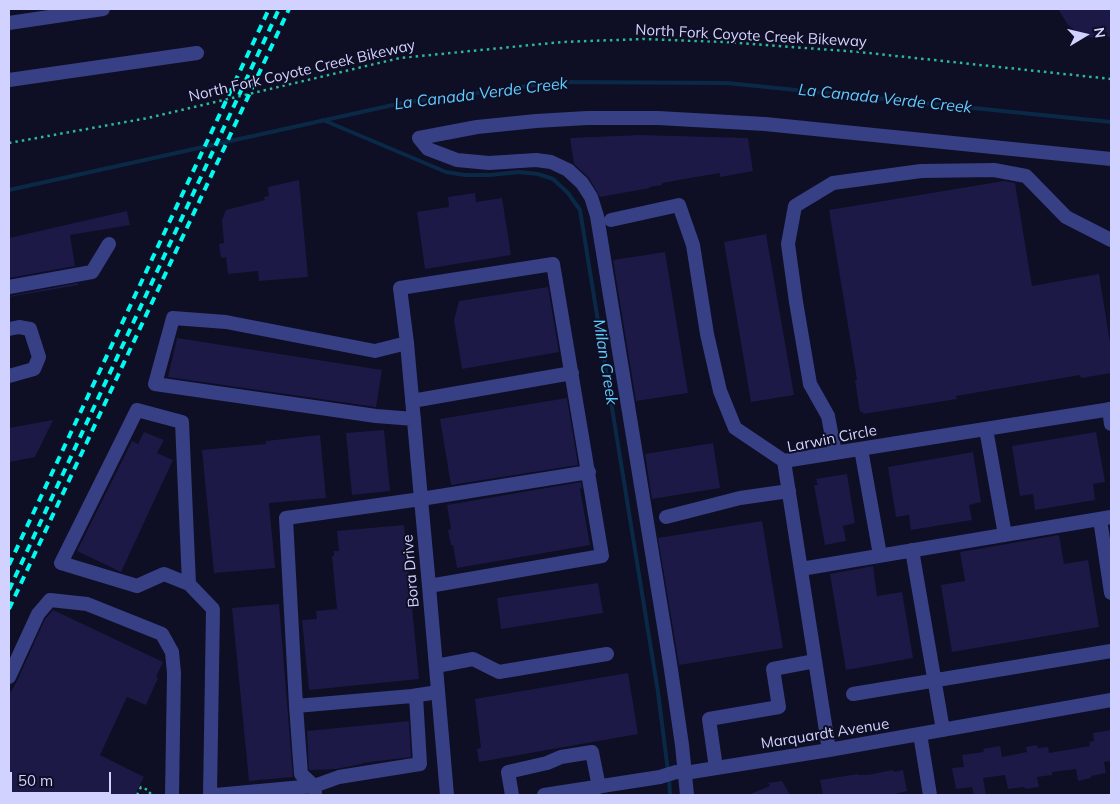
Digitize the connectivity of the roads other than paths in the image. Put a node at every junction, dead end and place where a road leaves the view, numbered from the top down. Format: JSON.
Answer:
{"nodes":[{"id":1,"x":103,"y":9,"type":"edge"},
{"id":2,"x":9,"y":23,"type":"edge"},
{"id":3,"x":197,"y":53,"type":"dead end"},
{"id":4,"x":9,"y":80,"type":"edge"},
{"id":5,"x":1111,"y":159,"type":"edge"},
{"id":6,"x":611,"y":220,"type":"dead end"},
{"id":7,"x":1111,"y":240,"type":"edge"},
{"id":8,"x":109,"y":244,"type":"dead end"},
{"id":9,"x":9,"y":287,"type":"edge"},
{"id":10,"x":9,"y":329,"type":"edge"},
{"id":11,"x":407,"y":343,"type":"junction"},
{"id":12,"x":572,"y":373,"type":"junction"},
{"id":13,"x":9,"y":376,"type":"edge"},
{"id":14,"x":412,"y":401,"type":"junction"},
{"id":15,"x":1110,"y":409,"type":"edge"},
{"id":16,"x":414,"y":419,"type":"junction"},
{"id":17,"x":1111,"y":424,"type":"edge"},
{"id":18,"x":986,"y":429,"type":"junction"},
{"id":19,"x":861,"y":449,"type":"junction"},
{"id":20,"x":835,"y":453,"type":"junction"},
{"id":21,"x":784,"y":461,"type":"junction"},
{"id":22,"x":589,"y":472,"type":"junction"},
{"id":23,"x":789,"y":491,"type":"junction"},
{"id":24,"x":421,"y":500,"type":"junction"},
{"id":25,"x":666,"y":517,"type":"dead end"},
{"id":26,"x":1106,"y":518,"type":"edge"},
{"id":27,"x":1005,"y":535,"type":"junction"},
{"id":28,"x":912,"y":550,"type":"junction"},
{"id":29,"x":880,"y":555,"type":"junction"},
{"id":30,"x":801,"y":568,"type":"junction"},
{"id":31,"x":189,"y":584,"type":"junction"},
{"id":32,"x":429,"y":586,"type":"junction"},
{"id":33,"x":1111,"y":593,"type":"edge"},
{"id":34,"x":1111,"y":652,"type":"edge"},
{"id":35,"x":607,"y":654,"type":"dead end"},
{"id":36,"x":815,"y":660,"type":"junction"},
{"id":37,"x":436,"y":666,"type":"junction"},
{"id":38,"x":9,"y":677,"type":"edge"},
{"id":39,"x":934,"y":680,"type":"junction"},
{"id":40,"x":438,"y":692,"type":"junction"},
{"id":41,"x":853,"y":694,"type":"dead end"},
{"id":42,"x":416,"y":696,"type":"junction"},
{"id":43,"x":1111,"y":700,"type":"edge"},
{"id":44,"x":296,"y":706,"type":"junction"},
{"id":45,"x":943,"y":730,"type":"junction"},
{"id":46,"x":920,"y":734,"type":"junction"},
{"id":47,"x":829,"y":750,"type":"junction"},
{"id":48,"x":716,"y":768,"type":"junction"},
{"id":49,"x":681,"y":772,"type":"junction"},
{"id":50,"x":599,"y":787,"type":"junction"},
{"id":51,"x":314,"y":791,"type":"edge"},
{"id":52,"x":172,"y":795,"type":"edge"},
{"id":53,"x":210,"y":795,"type":"edge"},
{"id":54,"x":215,"y":795,"type":"edge"},
{"id":55,"x":448,"y":795,"type":"edge"},
{"id":56,"x":512,"y":795,"type":"edge"},
{"id":57,"x":544,"y":795,"type":"edge"},
{"id":58,"x":687,"y":795,"type":"edge"},
{"id":59,"x":930,"y":795,"type":"edge"}],
"edges":[{"from":1,"to":2,"type":"street"},
{"from":3,"to":4,"type":"street"},
{"from":5,"to":49,"type":"street"},
{"from":6,"to":21,"type":"street"},
{"from":7,"to":20,"type":"street"},
{"from":8,"to":9,"type":"street"},
{"from":10,"to":13,"type":"street"},
{"from":11,"to":12,"type":"street","name":"Bora Drive"},
{"from":11,"to":14,"type":"street","name":"Bora Drive"},
{"from":11,"to":16,"type":"street"},
{"from":12,"to":14,"type":"street"},
{"from":12,"to":22,"type":"street"},
{"from":14,"to":16,"type":"street","name":"Bora Drive"},
{"from":15,"to":17,"type":"street"},
{"from":15,"to":18,"type":"street","name":"Larwin Circle"},
{"from":16,"to":24,"type":"street","name":"Bora Drive"},
{"from":18,"to":19,"type":"street","name":"Larwin Circle"},
{"from":18,"to":27,"type":"street"},
{"from":19,"to":20,"type":"street","name":"Larwin Circle"},
{"from":19,"to":29,"type":"street"},
{"from":20,"to":21,"type":"street","name":"Larwin Circle"},
{"from":21,"to":23,"type":"street","name":"Larwin Circle"},
{"from":22,"to":24,"type":"street"},
{"from":22,"to":32,"type":"street"},
{"from":23,"to":25,"type":"street"},
{"from":23,"to":30,"type":"street","name":"Larwin Circle"},
{"from":24,"to":32,"type":"street","name":"Bora Drive"},
{"from":24,"to":44,"type":"street"},
{"from":26,"to":27,"type":"street"},
{"from":26,"to":33,"type":"street"},
{"from":27,"to":28,"type":"street"},
{"from":28,"to":29,"type":"street"},
{"from":28,"to":39,"type":"street"},
{"from":29,"to":30,"type":"street"},
{"from":30,"to":36,"type":"street","name":"Larwin Circle"},
{"from":31,"to":31,"type":"street"},
{"from":31,"to":53,"type":"street"},
{"from":32,"to":37,"type":"street","name":"Bora Drive"},
{"from":34,"to":39,"type":"street"},
{"from":35,"to":37,"type":"street"},
{"from":36,"to":47,"type":"street","name":"Larwin Circle"},
{"from":36,"to":48,"type":"street"},
{"from":37,"to":40,"type":"street","name":"Bora Drive"},
{"from":38,"to":52,"type":"street"},
{"from":39,"to":41,"type":"street"},
{"from":39,"to":45,"type":"street"},
{"from":40,"to":42,"type":"street"},
{"from":40,"to":55,"type":"street","name":"Bora Drive"},
{"from":42,"to":44,"type":"street"},
{"from":42,"to":51,"type":"street"},
{"from":43,"to":45,"type":"street","name":"Marquardt Avenue"},
{"from":44,"to":51,"type":"street"},
{"from":45,"to":46,"type":"street","name":"Marquardt Avenue"},
{"from":46,"to":47,"type":"street","name":"Marquardt Avenue"},
{"from":46,"to":59,"type":"street"},
{"from":47,"to":48,"type":"street","name":"Marquardt Avenue"},
{"from":48,"to":49,"type":"street","name":"Marquardt Avenue"},
{"from":49,"to":50,"type":"street","name":"Marquardt Avenue"},
{"from":49,"to":58,"type":"street"},
{"from":50,"to":56,"type":"street"},
{"from":50,"to":57,"type":"street","name":"Marquardt Avenue"},
{"from":51,"to":54,"type":"street"}]}
